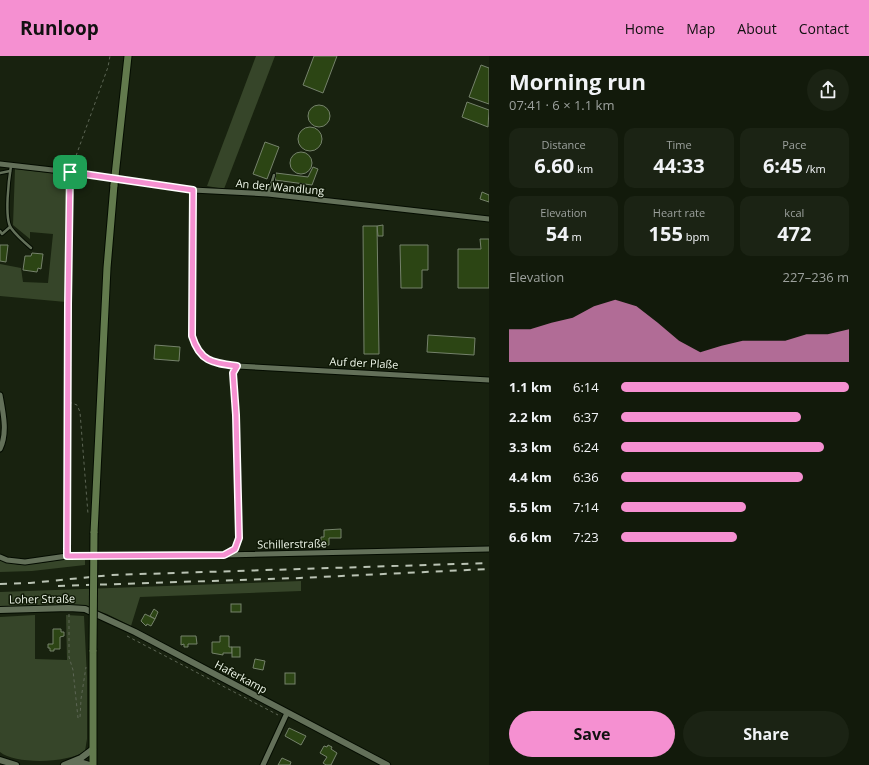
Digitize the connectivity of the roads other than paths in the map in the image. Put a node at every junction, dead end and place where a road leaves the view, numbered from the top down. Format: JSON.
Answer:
{"nodes":[{"id":1,"x":128,"y":56,"type":"edge"},
{"id":2,"x":0,"y":164,"type":"edge"},
{"id":3,"x":11,"y":168,"type":"junction"},
{"id":4,"x":70,"y":172,"type":"road end"},
{"id":5,"x":0,"y":173,"type":"edge"},
{"id":6,"x":274,"y":175,"type":"dead end"},
{"id":7,"x":193,"y":190,"type":"joint"},
{"id":8,"x":268,"y":194,"type":"junction"},
{"id":9,"x":489,"y":219,"type":"edge"},
{"id":10,"x":10,"y":227,"type":"junction"},
{"id":11,"x":0,"y":231,"type":"edge"},
{"id":12,"x":31,"y":248,"type":"dead end"},
{"id":13,"x":237,"y":366,"type":"junction"},
{"id":14,"x":489,"y":380,"type":"edge"},
{"id":15,"x":0,"y":395,"type":"edge"},
{"id":16,"x":0,"y":449,"type":"edge"},
{"id":17,"x":489,"y":549,"type":"edge"},
{"id":18,"x":224,"y":555,"type":"junction"},
{"id":19,"x":0,"y":557,"type":"edge"},
{"id":20,"x":85,"y":609,"type":"joint"},
{"id":21,"x":0,"y":610,"type":"edge"},
{"id":22,"x":286,"y":715,"type":"junction"},
{"id":23,"x":93,"y":749,"type":"junction"},
{"id":24,"x":0,"y":760,"type":"edge"},
{"id":25,"x":71,"y":763,"type":"junction"},
{"id":26,"x":16,"y":765,"type":"edge"},
{"id":27,"x":64,"y":765,"type":"edge"},
{"id":28,"x":90,"y":765,"type":"edge"},
{"id":29,"x":93,"y":765,"type":"edge"},
{"id":30,"x":263,"y":765,"type":"edge"},
{"id":31,"x":387,"y":765,"type":"edge"}],
"edges":[{"from":1,"to":23,"type":"main road","bridge":true},
{"from":2,"to":3,"type":"street"},
{"from":3,"to":4,"type":"street"},
{"from":3,"to":5,"type":"lane"},
{"from":3,"to":10,"type":"lane"},
{"from":6,"to":8,"type":"lane"},
{"from":7,"to":8,"type":"street","name":"An der Wandlung"},
{"from":7,"to":13,"type":"street","name":"Auf der Plaße"},
{"from":8,"to":9,"type":"street","name":"An der Wandlung"},
{"from":10,"to":11,"type":"lane"},
{"from":10,"to":12,"type":"lane"},
{"from":13,"to":14,"type":"street","name":"Auf der Plaße"},
{"from":13,"to":18,"type":"street"},
{"from":15,"to":16,"type":"street"},
{"from":17,"to":18,"type":"street","name":"Schillerstraße"},
{"from":18,"to":19,"type":"street","name":"Schillerstraße"},
{"from":20,"to":21,"type":"street","name":"Loher Straße"},
{"from":20,"to":22,"type":"street","name":"Haferkamp"},
{"from":22,"to":30,"type":"street"},
{"from":22,"to":31,"type":"street","name":"Haferkamp"},
{"from":23,"to":25,"type":"street"},
{"from":23,"to":29,"type":"main road"},
{"from":24,"to":26,"type":"street"},
{"from":25,"to":27,"type":"street"},
{"from":25,"to":28,"type":"street"}]}
